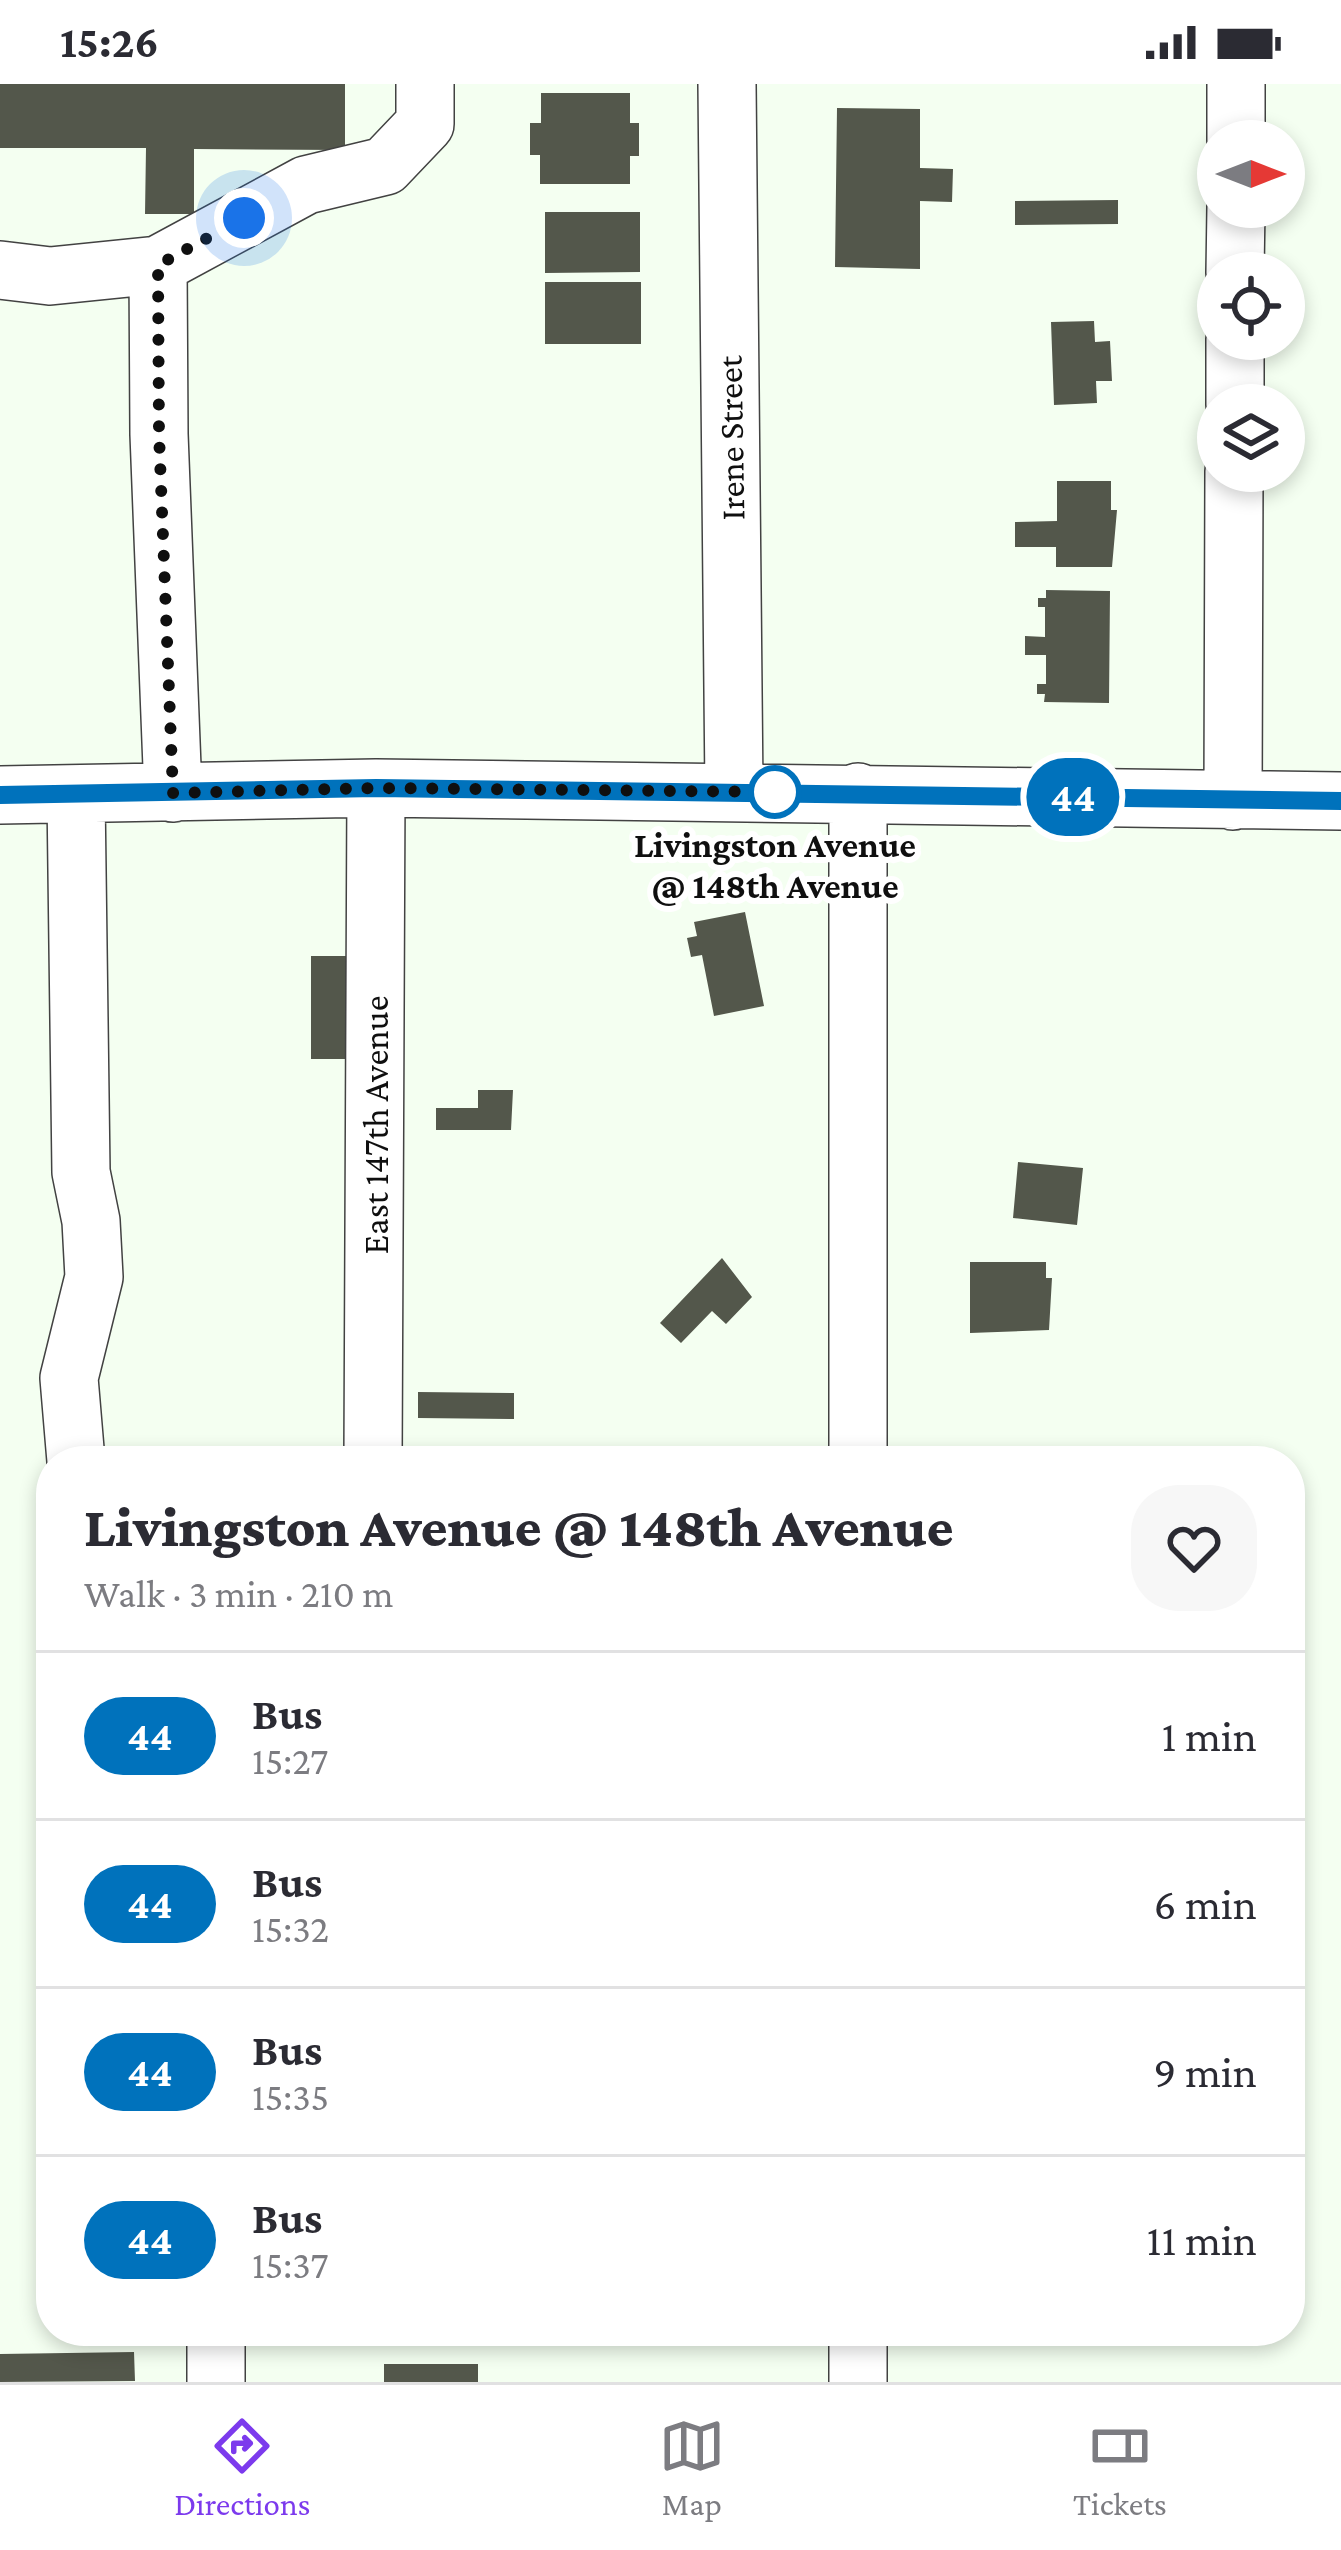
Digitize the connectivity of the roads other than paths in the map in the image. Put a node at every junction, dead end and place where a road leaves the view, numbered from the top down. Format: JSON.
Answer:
{"nodes":[{"id":1,"x":425,"y":84,"type":"edge"},
{"id":2,"x":727,"y":84,"type":"edge"},
{"id":3,"x":1236,"y":84,"type":"edge"},
{"id":4,"x":1236,"y":120,"type":"edge"},
{"id":5,"x":158,"y":265,"type":"junction"},
{"id":6,"x":0,"y":270,"type":"edge"},
{"id":7,"x":1234,"y":492,"type":"edge"},
{"id":8,"x":376,"y":788,"type":"junction"},
{"id":9,"x":734,"y":791,"type":"junction"},
{"id":10,"x":173,"y":793,"type":"junction"},
{"id":11,"x":858,"y":793,"type":"junction"},
{"id":12,"x":0,"y":795,"type":"edge"},
{"id":13,"x":76,"y":795,"type":"junction"},
{"id":14,"x":1233,"y":801,"type":"junction"},
{"id":15,"x":1341,"y":801,"type":"edge"},
{"id":16,"x":75,"y":1446,"type":"edge"},
{"id":17,"x":374,"y":1446,"type":"edge"},
{"id":18,"x":858,"y":1446,"type":"edge"},
{"id":19,"x":217,"y":2346,"type":"edge"},
{"id":20,"x":858,"y":2346,"type":"edge"},
{"id":21,"x":216,"y":2382,"type":"edge"},
{"id":22,"x":858,"y":2382,"type":"edge"}],
"edges":[{"from":1,"to":5,"type":"street"},
{"from":2,"to":9,"type":"street","name":"Irene Street"},
{"from":3,"to":4,"type":"street"},
{"from":5,"to":6,"type":"street"},
{"from":5,"to":10,"type":"street"},
{"from":7,"to":14,"type":"street"},
{"from":8,"to":9,"type":"street"},
{"from":8,"to":10,"type":"street"},
{"from":8,"to":17,"type":"street","name":"East 147th Avenue"},
{"from":9,"to":11,"type":"street"},
{"from":10,"to":13,"type":"street"},
{"from":11,"to":14,"type":"street"},
{"from":11,"to":18,"type":"street"},
{"from":12,"to":13,"type":"street"},
{"from":13,"to":16,"type":"street"},
{"from":14,"to":15,"type":"street"},
{"from":19,"to":21,"type":"street"},
{"from":20,"to":22,"type":"street"}]}
